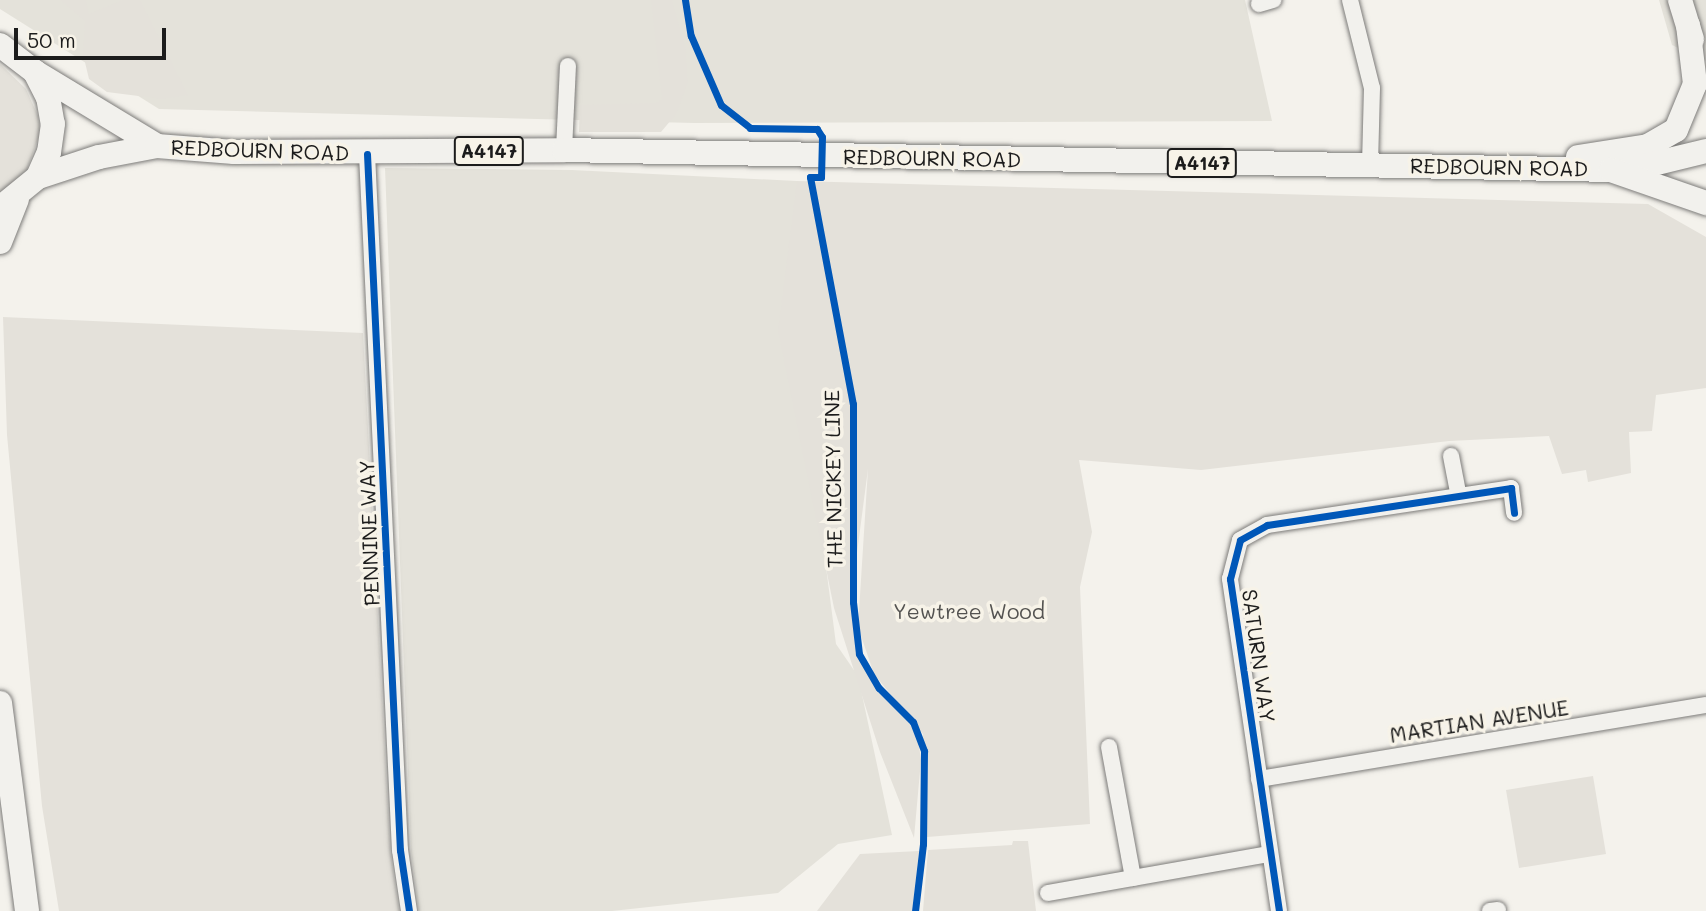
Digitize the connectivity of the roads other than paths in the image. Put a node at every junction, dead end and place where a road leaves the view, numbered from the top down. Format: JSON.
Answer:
{"nodes":[{"id":1,"x":1350,"y":0,"type":"edge"},
{"id":2,"x":1680,"y":0,"type":"edge"},
{"id":3,"x":1688,"y":24,"type":"junction"},
{"id":4,"x":0,"y":45,"type":"edge"},
{"id":5,"x":568,"y":66,"type":"dead end"},
{"id":6,"x":36,"y":72,"type":"junction"},
{"id":7,"x":1706,"y":94,"type":"edge"},
{"id":8,"x":157,"y":145,"type":"junction"},
{"id":9,"x":564,"y":150,"type":"junction"},
{"id":10,"x":1706,"y":151,"type":"edge"},
{"id":11,"x":367,"y":154,"type":"junction"},
{"id":12,"x":1370,"y":165,"type":"junction"},
{"id":13,"x":1480,"y":167,"type":"junction"},
{"id":14,"x":1624,"y":171,"type":"junction"},
{"id":15,"x":37,"y":177,"type":"junction"},
{"id":16,"x":1706,"y":203,"type":"edge"},
{"id":17,"x":8,"y":204,"type":"edge"},
{"id":18,"x":0,"y":242,"type":"edge"},
{"id":19,"x":1451,"y":456,"type":"dead end"},
{"id":20,"x":1458,"y":493,"type":"junction"},
{"id":21,"x":1514,"y":513,"type":"dead end"},
{"id":22,"x":0,"y":703,"type":"edge"},
{"id":23,"x":1706,"y":705,"type":"edge"},
{"id":24,"x":1110,"y":747,"type":"dead end"},
{"id":25,"x":1259,"y":779,"type":"junction"},
{"id":26,"x":1269,"y":854,"type":"junction"},
{"id":27,"x":1133,"y":877,"type":"junction"},
{"id":28,"x":1048,"y":893,"type":"dead end"},
{"id":29,"x":27,"y":911,"type":"edge"},
{"id":30,"x":409,"y":911,"type":"edge"},
{"id":31,"x":1279,"y":911,"type":"edge"}],
"edges":[{"from":1,"to":12,"type":"street"},
{"from":2,"to":3,"type":"main road","number":"A4147"},
{"from":3,"to":7,"type":"main road","number":"A4147"},
{"from":3,"to":13,"type":"main road","number":"A4147"},
{"from":4,"to":6,"type":"main road","name":"REDBOURN ROAD"},
{"from":5,"to":9,"type":"street"},
{"from":6,"to":8,"type":"main road","name":"REDBOURN ROAD","number":"A4147"},
{"from":6,"to":15,"type":"main road"},
{"from":8,"to":11,"type":"main road","name":"REDBOURN ROAD","number":"A4147"},
{"from":8,"to":15,"type":"main road","name":"REDBOURN ROAD","number":"A4147"},
{"from":9,"to":11,"type":"main road","name":"REDBOURN ROAD","number":"A4147"},
{"from":9,"to":12,"type":"main road","name":"REDBOURN ROAD","number":"A4147"},
{"from":10,"to":14,"type":"main road","name":"REDBOURN ROAD"},
{"from":11,"to":30,"type":"street","name":"PENNINE WAY"},
{"from":12,"to":13,"type":"main road","name":"REDBOURN ROAD","number":"A4147"},
{"from":13,"to":14,"type":"main road","name":"REDBOURN ROAD","number":"A4147"},
{"from":14,"to":16,"type":"main road","name":"REDBOURN ROAD"},
{"from":15,"to":17,"type":"main road"},
{"from":17,"to":18,"type":"main road"},
{"from":19,"to":20,"type":"street"},
{"from":20,"to":21,"type":"street","name":"SATURN WAY"},
{"from":20,"to":25,"type":"street","name":"SATURN WAY"},
{"from":22,"to":29,"type":"main road"},
{"from":23,"to":25,"type":"street","name":"MARTIAN AVENUE"},
{"from":24,"to":27,"type":"street"},
{"from":25,"to":26,"type":"street","name":"SATURN WAY"},
{"from":26,"to":27,"type":"street"},
{"from":26,"to":31,"type":"street","name":"SATURN WAY"},
{"from":27,"to":28,"type":"street"}]}
